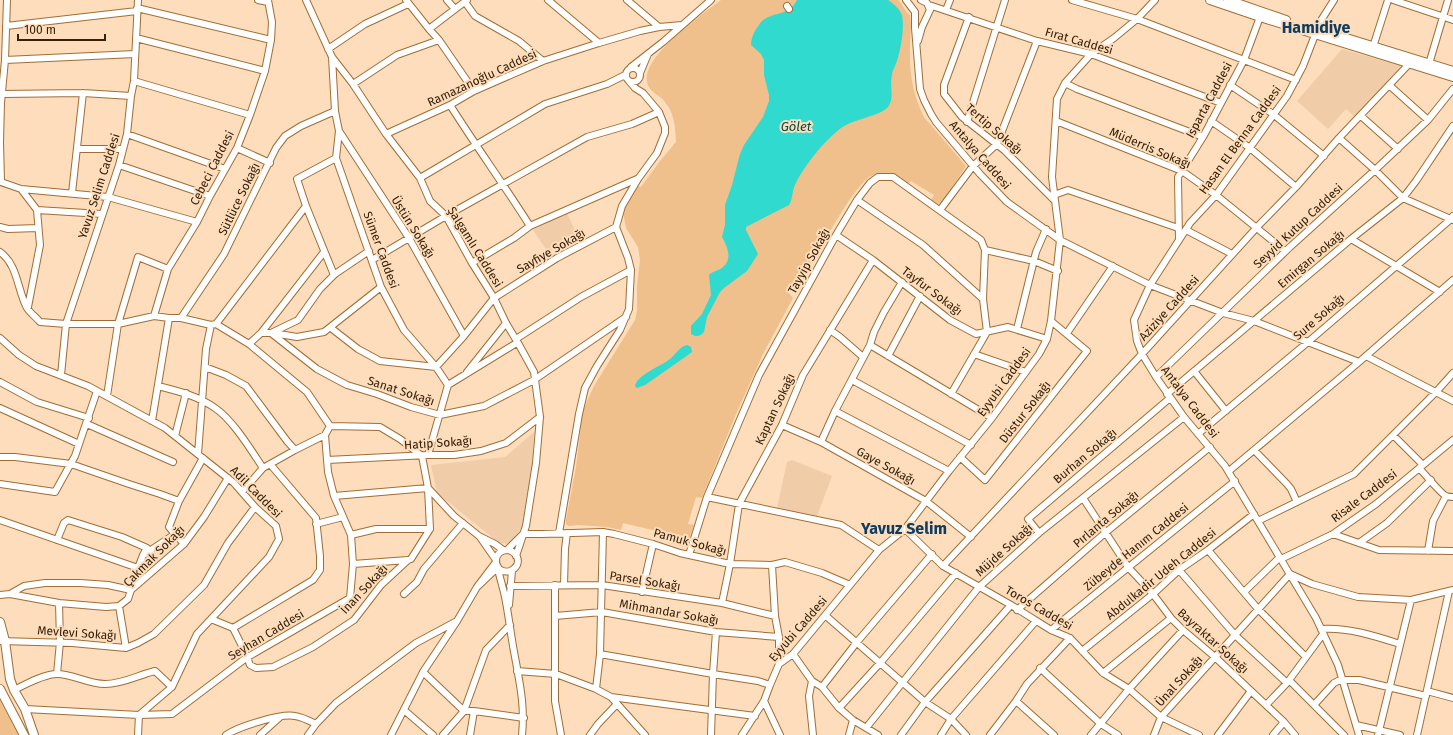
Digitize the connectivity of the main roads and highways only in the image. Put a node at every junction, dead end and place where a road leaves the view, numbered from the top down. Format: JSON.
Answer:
{"nodes":[{"id":1,"x":1210,"y":0,"type":"edge"},
{"id":2,"x":1228,"y":0,"type":"edge"},
{"id":3,"x":1316,"y":32,"type":"junction"},
{"id":4,"x":1453,"y":71,"type":"edge"},
{"id":5,"x":1453,"y":77,"type":"edge"},
{"id":6,"x":0,"y":622,"type":"edge"},
{"id":7,"x":2,"y":641,"type":"edge"},
{"id":8,"x":0,"y":689,"type":"edge"},
{"id":9,"x":24,"y":735,"type":"edge"},
{"id":10,"x":34,"y":735,"type":"edge"}],
"edges":[{"from":1,"to":3,"type":"main road"},
{"from":2,"to":3,"type":"main road"},
{"from":3,"to":4,"type":"main road"},
{"from":3,"to":5,"type":"main road"},
{"from":6,"to":7,"type":"main road"},
{"from":7,"to":10,"type":"main road"},
{"from":8,"to":9,"type":"main road"}]}
